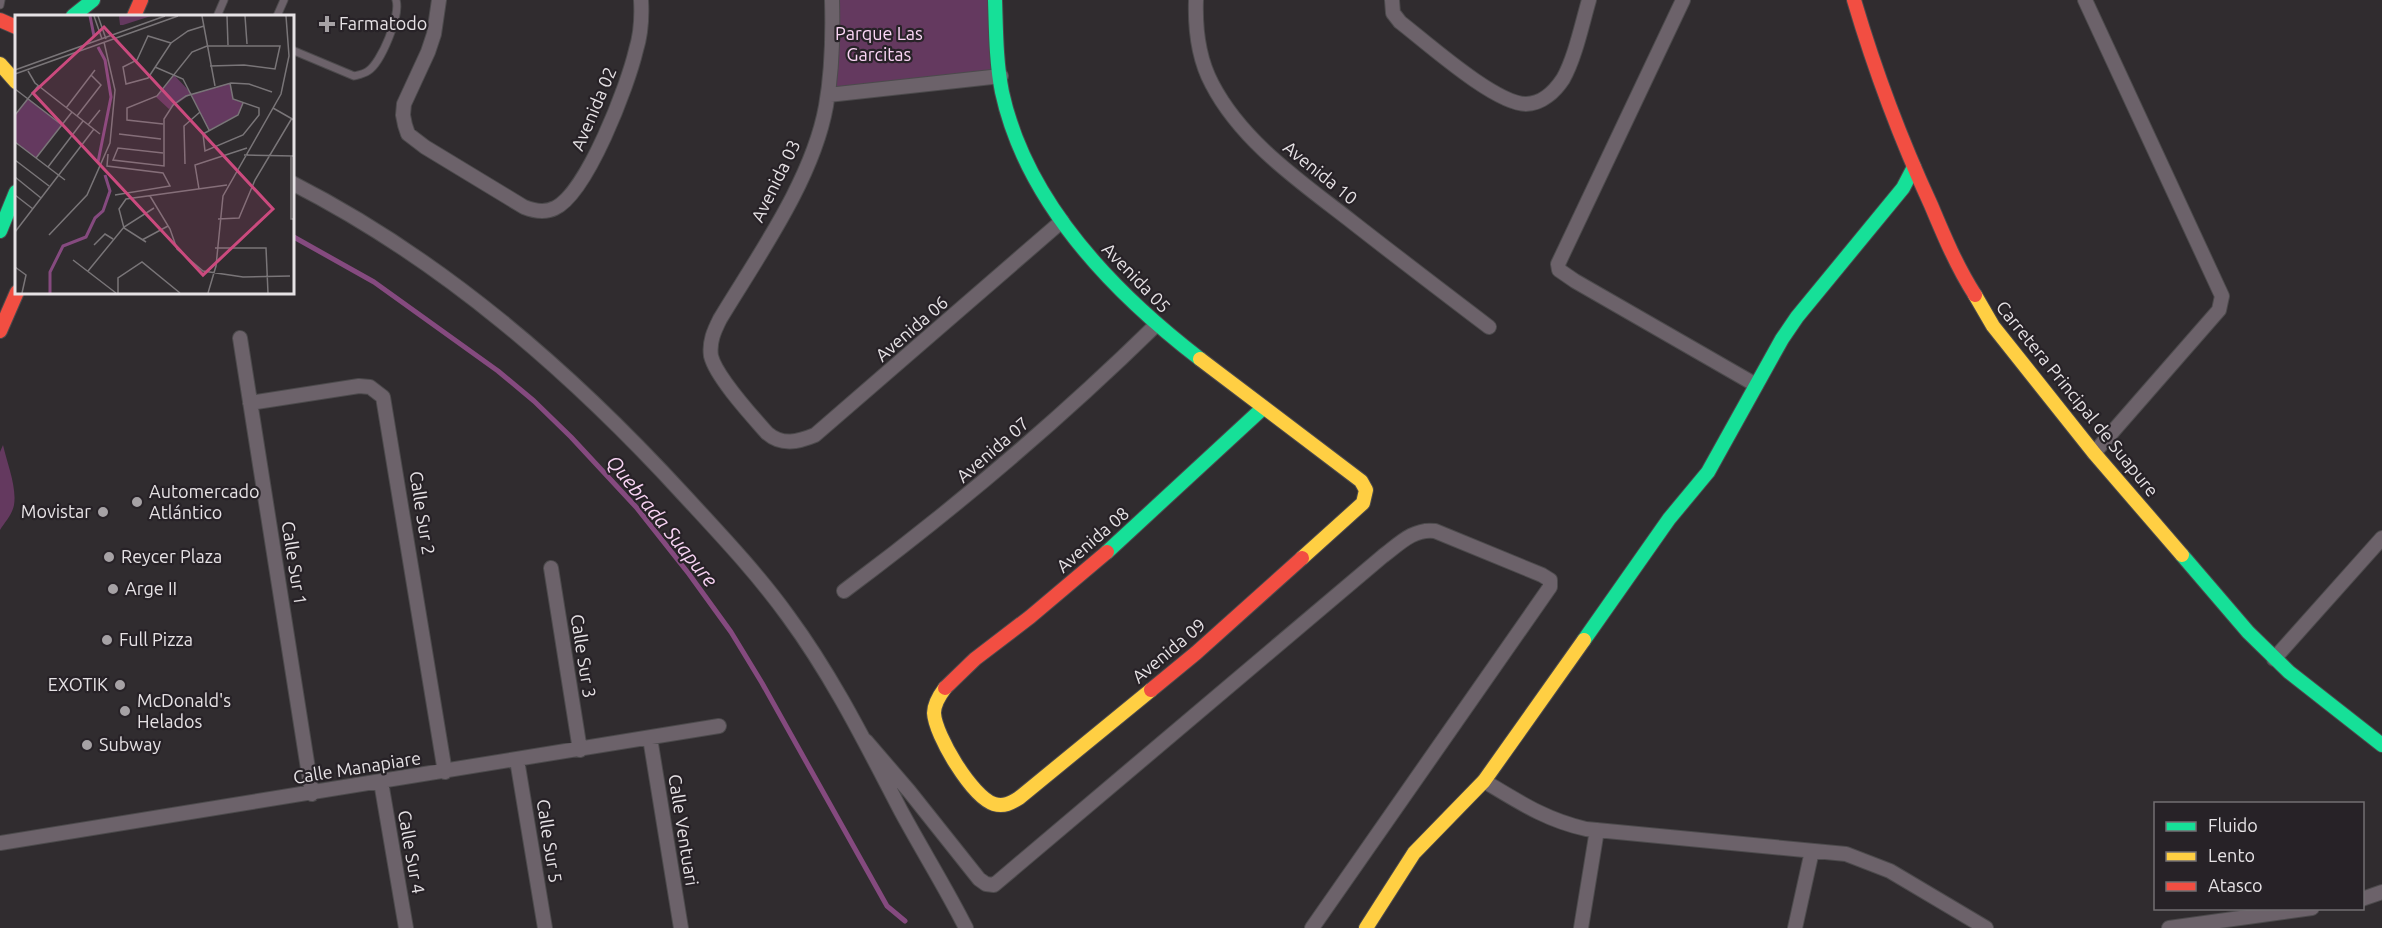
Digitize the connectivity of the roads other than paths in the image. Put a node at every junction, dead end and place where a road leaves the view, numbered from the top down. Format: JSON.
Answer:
{"nodes":[{"id":1,"x":1,"y":0,"type":"edge"},
{"id":2,"x":93,"y":0,"type":"edge"},
{"id":3,"x":98,"y":0,"type":"edge"},
{"id":4,"x":141,"y":0,"type":"edge"},
{"id":5,"x":224,"y":0,"type":"edge"},
{"id":6,"x":284,"y":0,"type":"edge"},
{"id":7,"x":396,"y":0,"type":"edge"},
{"id":8,"x":439,"y":0,"type":"edge"},
{"id":9,"x":641,"y":0,"type":"edge"},
{"id":10,"x":832,"y":0,"type":"edge"},
{"id":11,"x":995,"y":0,"type":"edge"},
{"id":12,"x":1196,"y":0,"type":"edge"},
{"id":13,"x":1392,"y":0,"type":"edge"},
{"id":14,"x":1589,"y":0,"type":"edge"},
{"id":15,"x":1683,"y":0,"type":"edge"},
{"id":16,"x":1854,"y":0,"type":"edge"},
{"id":17,"x":2085,"y":0,"type":"edge"},
{"id":18,"x":0,"y":5,"type":"edge"},
{"id":19,"x":74,"y":15,"type":"edge"},
{"id":20,"x":91,"y":15,"type":"edge"},
{"id":21,"x":134,"y":15,"type":"edge"},
{"id":22,"x":220,"y":15,"type":"edge"},
{"id":23,"x":277,"y":15,"type":"edge"},
{"id":24,"x":0,"y":20,"type":"edge"},
{"id":25,"x":15,"y":27,"type":"edge"},
{"id":26,"x":294,"y":51,"type":"edge"},
{"id":27,"x":0,"y":55,"type":"edge"},
{"id":28,"x":15,"y":62,"type":"edge"},
{"id":29,"x":0,"y":64,"type":"edge"},
{"id":30,"x":1000,"y":76,"type":"junction"},
{"id":31,"x":15,"y":81,"type":"edge"},
{"id":32,"x":828,"y":95,"type":"junction"},
{"id":33,"x":1914,"y":167,"type":"junction"},
{"id":34,"x":294,"y":184,"type":"edge"},
{"id":35,"x":15,"y":194,"type":"edge"},
{"id":36,"x":1062,"y":221,"type":"junction"},
{"id":37,"x":0,"y":231,"type":"edge"},
{"id":38,"x":15,"y":294,"type":"edge"},
{"id":39,"x":1155,"y":325,"type":"junction"},
{"id":40,"x":1489,"y":327,"type":"dead end"},
{"id":41,"x":0,"y":331,"type":"edge"},
{"id":42,"x":240,"y":338,"type":"dead end"},
{"id":43,"x":1756,"y":385,"type":"junction"},
{"id":44,"x":250,"y":403,"type":"junction"},
{"id":45,"x":1263,"y":408,"type":"junction"},
{"id":46,"x":774,"y":439,"type":"joint"},
{"id":47,"x":2094,"y":453,"type":"junction"},
{"id":48,"x":1363,"y":503,"type":"joint"},
{"id":49,"x":2382,"y":538,"type":"edge"},
{"id":50,"x":551,"y":568,"type":"dead end"},
{"id":51,"x":844,"y":591,"type":"dead end"},
{"id":52,"x":2274,"y":659,"type":"junction"},
{"id":53,"x":719,"y":726,"type":"dead end"},
{"id":54,"x":650,"y":738,"type":"junction"},
{"id":55,"x":866,"y":741,"type":"junction"},
{"id":56,"x":2382,"y":746,"type":"edge"},
{"id":57,"x":580,"y":750,"type":"junction"},
{"id":58,"x":517,"y":760,"type":"junction"},
{"id":59,"x":445,"y":772,"type":"junction"},
{"id":60,"x":1484,"y":781,"type":"junction"},
{"id":61,"x":381,"y":782,"type":"junction"},
{"id":62,"x":312,"y":794,"type":"junction"},
{"id":63,"x":986,"y":802,"type":"joint"},
{"id":64,"x":1597,"y":830,"type":"junction"},
{"id":65,"x":0,"y":843,"type":"edge"},
{"id":66,"x":1812,"y":851,"type":"junction"},
{"id":67,"x":2382,"y":892,"type":"edge"},
{"id":68,"x":2364,"y":898,"type":"edge"},
{"id":69,"x":2304,"y":910,"type":"edge"},
{"id":70,"x":406,"y":928,"type":"edge"},
{"id":71,"x":545,"y":928,"type":"edge"},
{"id":72,"x":681,"y":928,"type":"edge"},
{"id":73,"x":966,"y":928,"type":"edge"},
{"id":74,"x":1312,"y":928,"type":"edge"},
{"id":75,"x":1366,"y":928,"type":"edge"},
{"id":76,"x":1581,"y":928,"type":"edge"},
{"id":77,"x":1795,"y":928,"type":"edge"},
{"id":78,"x":1986,"y":928,"type":"edge"},
{"id":79,"x":2169,"y":928,"type":"edge"}],
"edges":[{"from":1,"to":18,"type":"lane"},
{"from":2,"to":19,"type":"street"},
{"from":3,"to":20,"type":"street"},
{"from":4,"to":21,"type":"street"},
{"from":5,"to":22,"type":"lane"},
{"from":6,"to":23,"type":"lane"},
{"from":7,"to":26,"type":"lane"},
{"from":8,"to":9,"type":"street","name":"Avenida 02"},
{"from":10,"to":32,"type":"street","name":"Avenida 03"},
{"from":11,"to":30,"type":"street","name":"Avenida 05"},
{"from":12,"to":40,"type":"street","name":"Avenida 10"},
{"from":13,"to":14,"type":"street"},
{"from":15,"to":43,"type":"street"},
{"from":16,"to":33,"type":"street","name":"Carretera Principal de Suapure"},
{"from":17,"to":47,"type":"street"},
{"from":24,"to":25,"type":"street"},
{"from":27,"to":28,"type":"street"},
{"from":29,"to":31,"type":"street"},
{"from":30,"to":32,"type":"street"},
{"from":30,"to":36,"type":"street","name":"Avenida 05"},
{"from":32,"to":46,"type":"street","name":"Avenida 03"},
{"from":33,"to":43,"type":"street"},
{"from":33,"to":47,"type":"street","name":"Carretera Principal de Suapure"},
{"from":34,"to":55,"type":"street"},
{"from":35,"to":37,"type":"street"},
{"from":36,"to":39,"type":"street","name":"Avenida 05"},
{"from":36,"to":46,"type":"street","name":"Avenida 06"},
{"from":38,"to":41,"type":"street"},
{"from":39,"to":45,"type":"street","name":"Avenida 05"},
{"from":39,"to":51,"type":"street","name":"Avenida 07"},
{"from":42,"to":44,"type":"street","name":"Calle Sur 1"},
{"from":43,"to":60,"type":"street"},
{"from":44,"to":59,"type":"street","name":"Calle Sur 2"},
{"from":44,"to":62,"type":"street","name":"Calle Sur 1"},
{"from":45,"to":48,"type":"street","name":"Avenida 05"},
{"from":45,"to":63,"type":"street","name":"Avenida 08"},
{"from":47,"to":52,"type":"street","name":"Carretera Principal de Suapure"},
{"from":48,"to":63,"type":"street","name":"Avenida 09"},
{"from":49,"to":52,"type":"street"},
{"from":50,"to":57,"type":"street","name":"Calle Sur 3"},
{"from":52,"to":56,"type":"street","name":"Carretera Principal de Suapure"},
{"from":53,"to":54,"type":"street","name":"Calle Manapiare"},
{"from":54,"to":57,"type":"street","name":"Calle Manapiare"},
{"from":54,"to":72,"type":"street","name":"Calle Ventuari"},
{"from":55,"to":73,"type":"street"},
{"from":55,"to":74,"type":"street"},
{"from":57,"to":58,"type":"street","name":"Calle Manapiare"},
{"from":58,"to":59,"type":"street","name":"Calle Manapiare"},
{"from":58,"to":71,"type":"street","name":"Calle Sur 5"},
{"from":59,"to":61,"type":"street","name":"Calle Manapiare"},
{"from":60,"to":64,"type":"street"},
{"from":60,"to":75,"type":"street"},
{"from":61,"to":62,"type":"street","name":"Calle Manapiare"},
{"from":61,"to":70,"type":"street","name":"Calle Sur 4"},
{"from":62,"to":65,"type":"street","name":"Calle Manapiare"},
{"from":64,"to":66,"type":"street"},
{"from":64,"to":76,"type":"street"},
{"from":66,"to":77,"type":"street"},
{"from":66,"to":78,"type":"street"},
{"from":67,"to":68,"type":"street"},
{"from":69,"to":79,"type":"street"}]}
